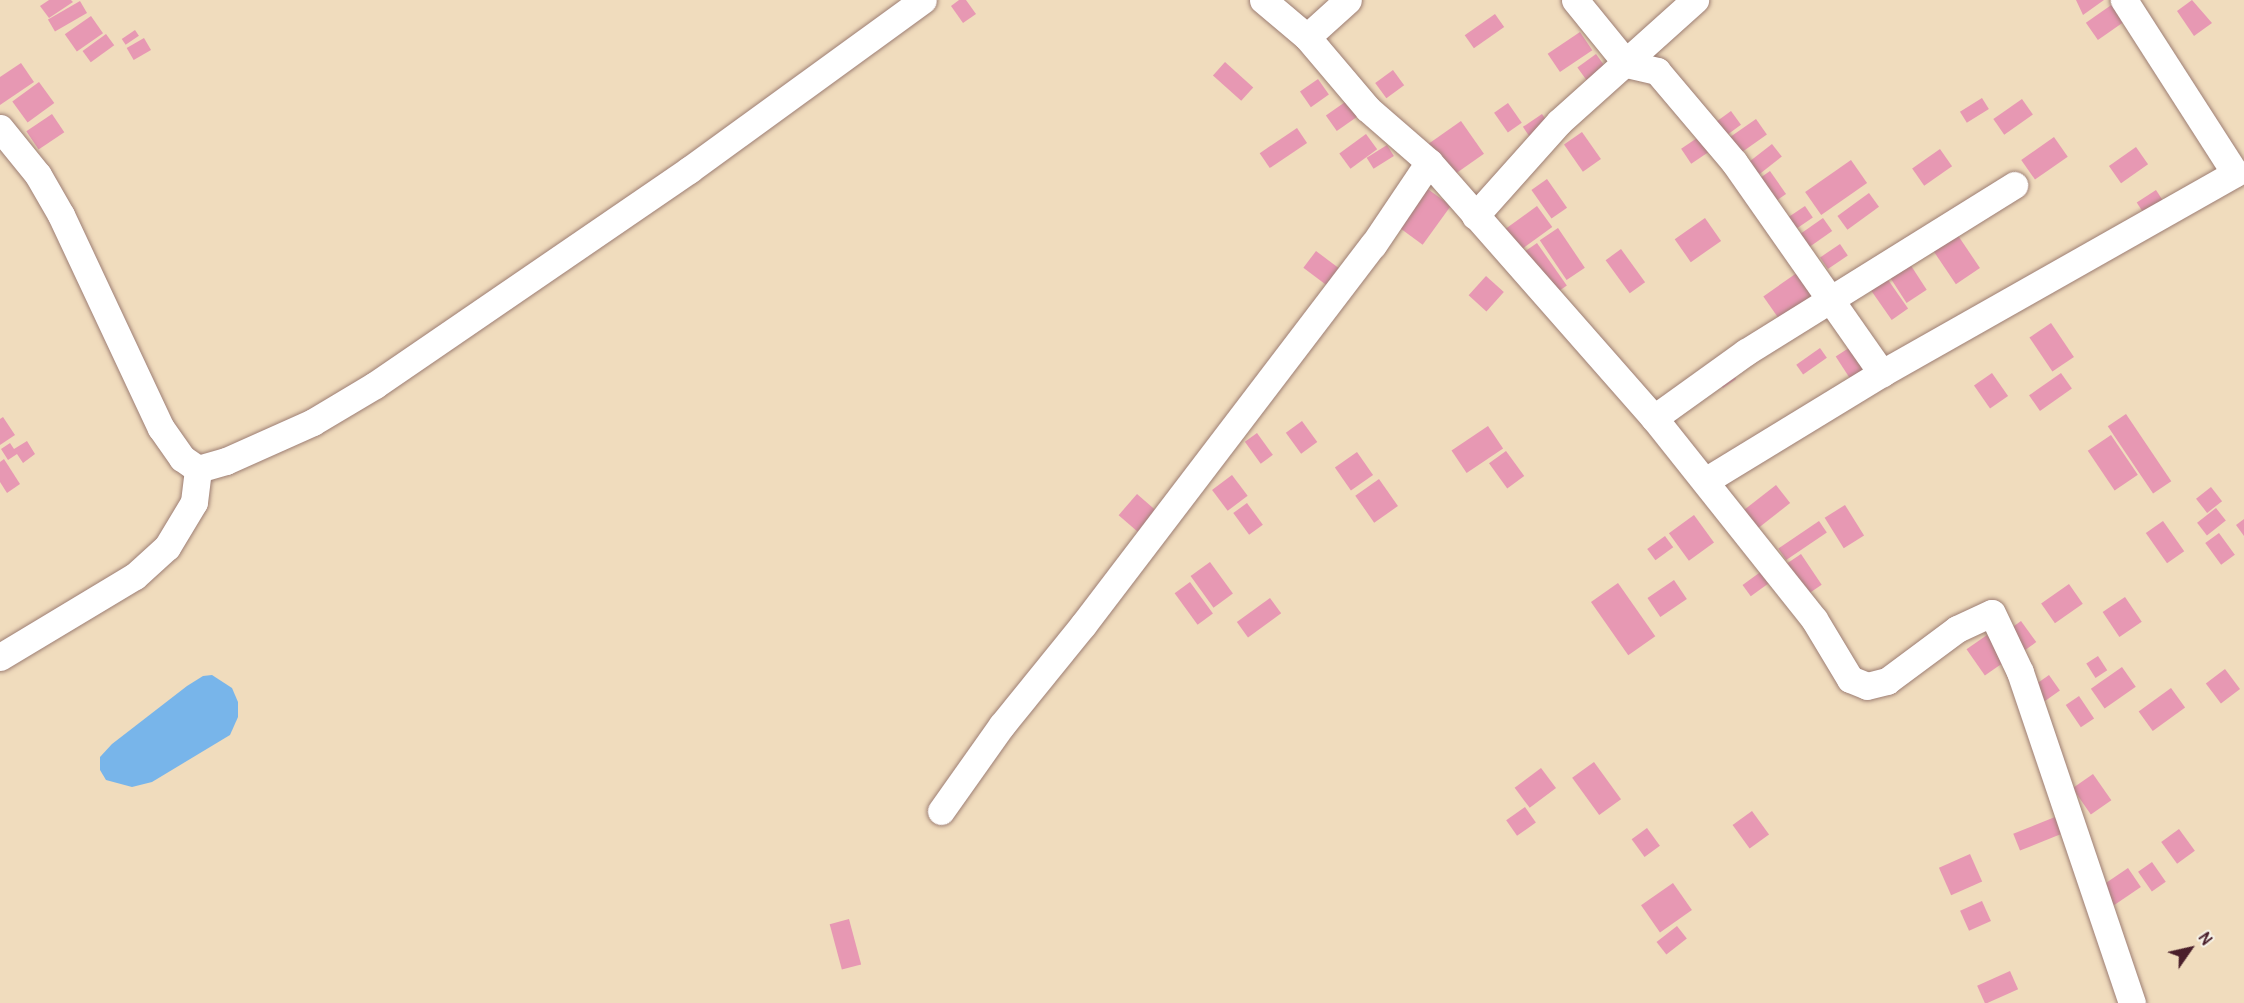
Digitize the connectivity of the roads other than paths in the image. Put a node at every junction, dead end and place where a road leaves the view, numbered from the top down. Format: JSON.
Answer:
{"nodes":[{"id":1,"x":923,"y":0,"type":"edge"},
{"id":2,"x":1263,"y":0,"type":"edge"},
{"id":3,"x":1348,"y":0,"type":"edge"},
{"id":4,"x":1575,"y":0,"type":"edge"},
{"id":5,"x":1695,"y":0,"type":"edge"},
{"id":6,"x":2124,"y":0,"type":"edge"},
{"id":7,"x":1307,"y":37,"type":"junction"},
{"id":8,"x":1627,"y":64,"type":"junction"},
{"id":9,"x":0,"y":128,"type":"edge"},
{"id":10,"x":1429,"y":162,"type":"junction"},
{"id":11,"x":2239,"y":171,"type":"edge"},
{"id":12,"x":2014,"y":185,"type":"dead end"},
{"id":13,"x":1475,"y":216,"type":"junction"},
{"id":14,"x":1831,"y":301,"type":"junction"},
{"id":15,"x":1881,"y":373,"type":"junction"},
{"id":16,"x":1654,"y":418,"type":"junction"},
{"id":17,"x":198,"y":469,"type":"junction"},
{"id":18,"x":1705,"y":481,"type":"junction"},
{"id":19,"x":0,"y":657,"type":"edge"},
{"id":20,"x":942,"y":811,"type":"dead end"},
{"id":21,"x":2132,"y":1003,"type":"edge"}],
"edges":[{"from":1,"to":17,"type":"street"},
{"from":2,"to":7,"type":"street"},
{"from":3,"to":7,"type":"street"},
{"from":4,"to":8,"type":"street"},
{"from":5,"to":8,"type":"street"},
{"from":6,"to":11,"type":"street"},
{"from":7,"to":10,"type":"street"},
{"from":8,"to":13,"type":"street"},
{"from":8,"to":14,"type":"street"},
{"from":9,"to":17,"type":"street"},
{"from":10,"to":13,"type":"street"},
{"from":10,"to":20,"type":"street"},
{"from":11,"to":15,"type":"street"},
{"from":12,"to":14,"type":"street"},
{"from":13,"to":16,"type":"street"},
{"from":14,"to":15,"type":"street"},
{"from":14,"to":16,"type":"street"},
{"from":15,"to":18,"type":"street"},
{"from":16,"to":18,"type":"street"},
{"from":17,"to":19,"type":"street"},
{"from":18,"to":21,"type":"street"}]}
